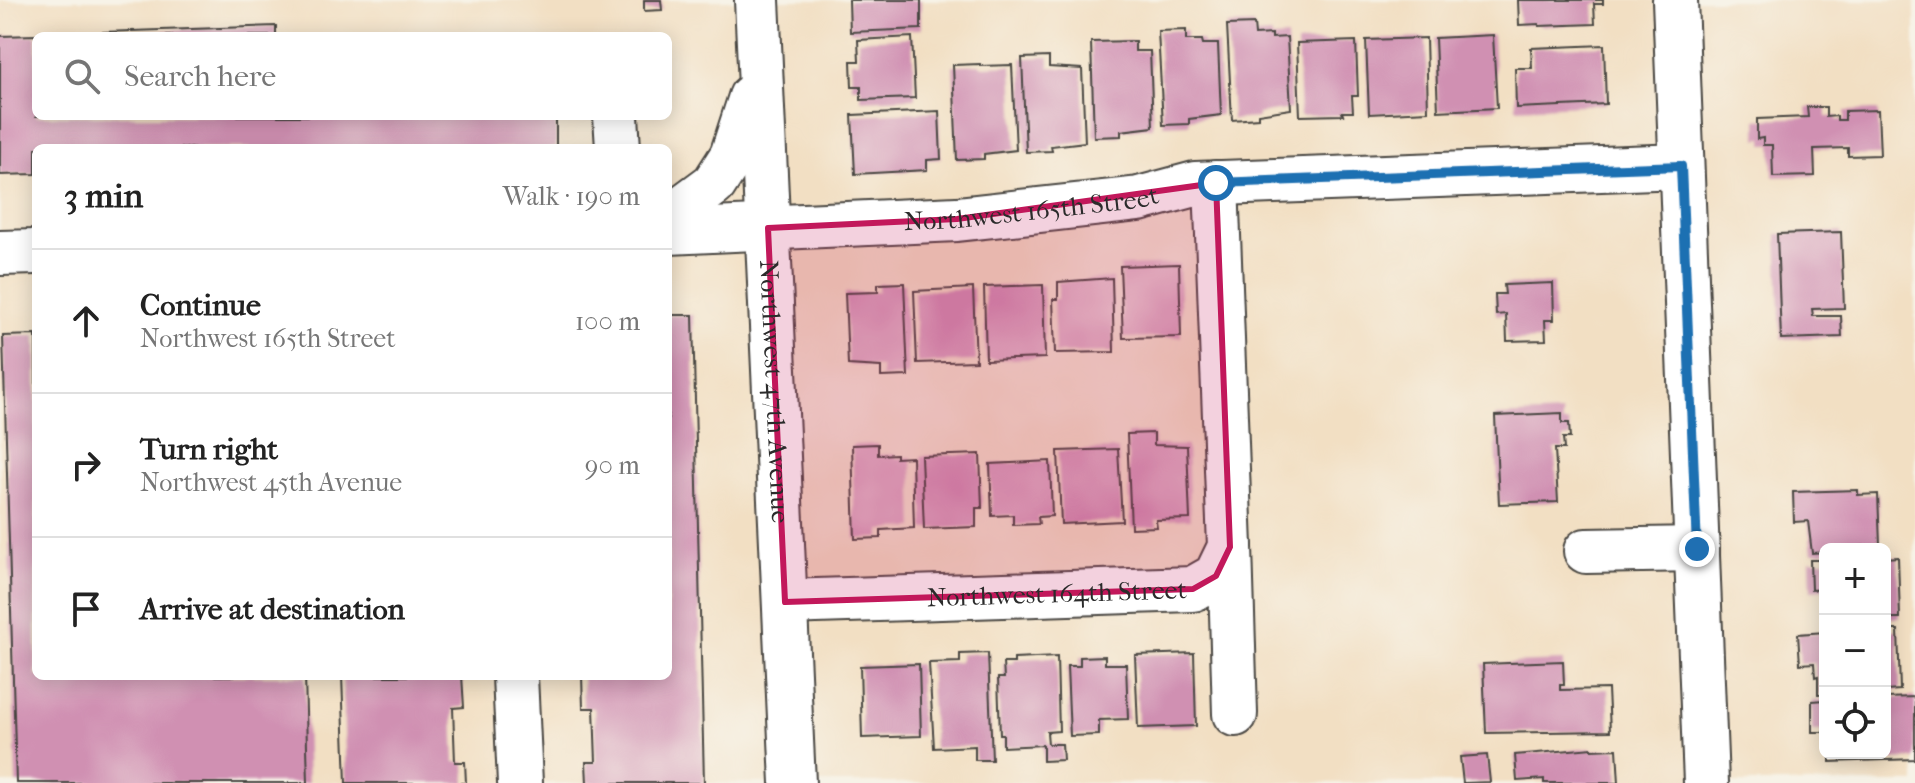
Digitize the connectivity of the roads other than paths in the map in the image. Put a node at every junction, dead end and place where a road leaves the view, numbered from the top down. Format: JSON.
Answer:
{"nodes":[{"id":1,"x":757,"y":0,"type":"edge"},
{"id":2,"x":1675,"y":0,"type":"edge"},
{"id":3,"x":760,"y":68,"type":"junction"},
{"id":4,"x":616,"y":120,"type":"edge"},
{"id":5,"x":618,"y":144,"type":"edge"},
{"id":6,"x":1681,"y":166,"type":"junction"},
{"id":7,"x":1216,"y":183,"type":"junction"},
{"id":8,"x":672,"y":215,"type":"edge"},
{"id":9,"x":768,"y":228,"type":"junction"},
{"id":10,"x":672,"y":232,"type":"edge"},
{"id":11,"x":32,"y":252,"type":"edge"},
{"id":12,"x":0,"y":253,"type":"edge"},
{"id":13,"x":1230,"y":547,"type":"junction"},
{"id":14,"x":1697,"y":549,"type":"junction"},
{"id":15,"x":1586,"y":551,"type":"dead end"},
{"id":16,"x":785,"y":602,"type":"junction"},
{"id":17,"x":515,"y":680,"type":"edge"},
{"id":18,"x":1235,"y":714,"type":"dead end"},
{"id":19,"x":520,"y":783,"type":"edge"},
{"id":20,"x":793,"y":783,"type":"edge"},
{"id":21,"x":1706,"y":783,"type":"edge"}],
"edges":[{"from":1,"to":3,"type":"street","name":"Northwest 47th Avenue"},
{"from":2,"to":6,"type":"street"},
{"from":3,"to":8,"type":"street"},
{"from":3,"to":9,"type":"street","name":"Northwest 47th Avenue"},
{"from":4,"to":5,"type":"street"},
{"from":6,"to":7,"type":"street","name":"Northwest 165th Street"},
{"from":6,"to":14,"type":"street"},
{"from":7,"to":9,"type":"street","name":"Northwest 165th Street"},
{"from":7,"to":13,"type":"street"},
{"from":9,"to":10,"type":"street","name":"Northwest 165th Street"},
{"from":9,"to":16,"type":"street","name":"Northwest 47th Avenue"},
{"from":11,"to":12,"type":"street"},
{"from":13,"to":16,"type":"street","name":"Northwest 164th Street"},
{"from":13,"to":18,"type":"street"},
{"from":14,"to":15,"type":"street"},
{"from":14,"to":21,"type":"street"},
{"from":16,"to":20,"type":"street","name":"Northwest 47th Avenue"},
{"from":17,"to":19,"type":"street"}]}
